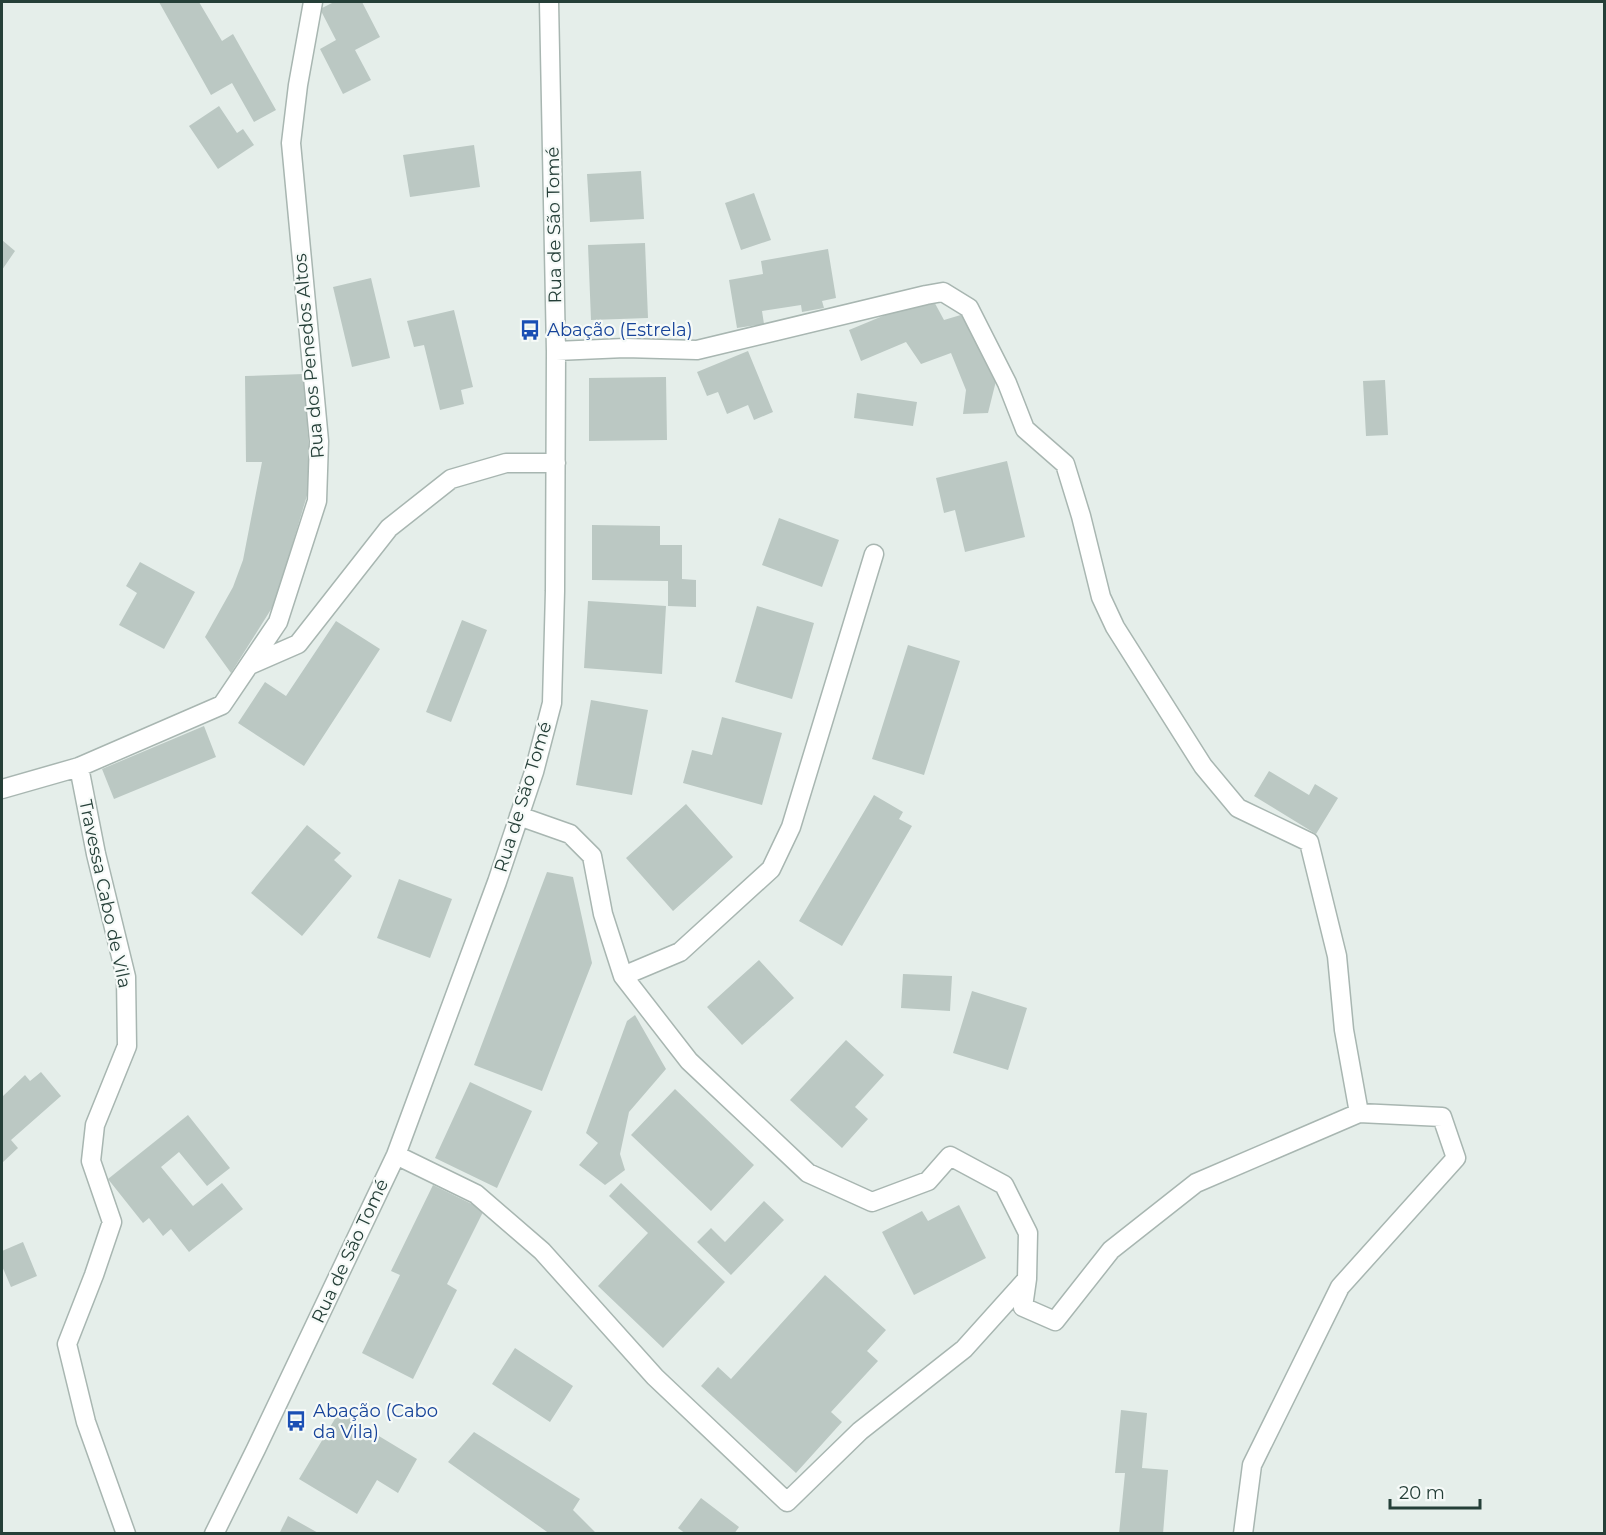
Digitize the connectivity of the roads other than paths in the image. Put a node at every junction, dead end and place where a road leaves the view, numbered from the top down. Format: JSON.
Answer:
{"nodes":[{"id":1,"x":313,"y":2,"type":"edge"},
{"id":2,"x":549,"y":2,"type":"edge"},
{"id":3,"x":556,"y":351,"type":"junction"},
{"id":4,"x":556,"y":463,"type":"junction"},
{"id":5,"x":874,"y":554,"type":"dead end"},
{"id":6,"x":249,"y":665,"type":"junction"},
{"id":7,"x":79,"y":767,"type":"junction"},
{"id":8,"x":2,"y":789,"type":"edge"},
{"id":9,"x":519,"y":816,"type":"junction"},
{"id":10,"x":623,"y":976,"type":"junction"},
{"id":11,"x":1359,"y":1113,"type":"junction"},
{"id":12,"x":396,"y":1155,"type":"junction"},
{"id":13,"x":1027,"y":1279,"type":"junction"},
{"id":14,"x":126,"y":1533,"type":"edge"},
{"id":15,"x":214,"y":1533,"type":"edge"},
{"id":16,"x":1243,"y":1533,"type":"edge"}],
"edges":[{"from":1,"to":6,"type":"street","name":"Rua dos Penedos Altos"},
{"from":2,"to":3,"type":"street","name":"Rua de São Tomé"},
{"from":3,"to":4,"type":"street","name":"Rua de São Tomé"},
{"from":3,"to":11,"type":"street"},
{"from":4,"to":6,"type":"street"},
{"from":4,"to":9,"type":"street","name":"Rua de São Tomé"},
{"from":5,"to":10,"type":"street"},
{"from":6,"to":7,"type":"street","name":"Rua dos Penedos Altos"},
{"from":7,"to":8,"type":"street","name":"Rua dos Penedos Altos"},
{"from":7,"to":14,"type":"street","name":"Travessa Cabo de Vila"},
{"from":9,"to":10,"type":"street"},
{"from":9,"to":12,"type":"street","name":"Rua de São Tomé"},
{"from":10,"to":13,"type":"street"},
{"from":11,"to":13,"type":"street"},
{"from":11,"to":16,"type":"street"},
{"from":12,"to":13,"type":"street"},
{"from":12,"to":15,"type":"street","name":"Rua de São Tomé"}]}
